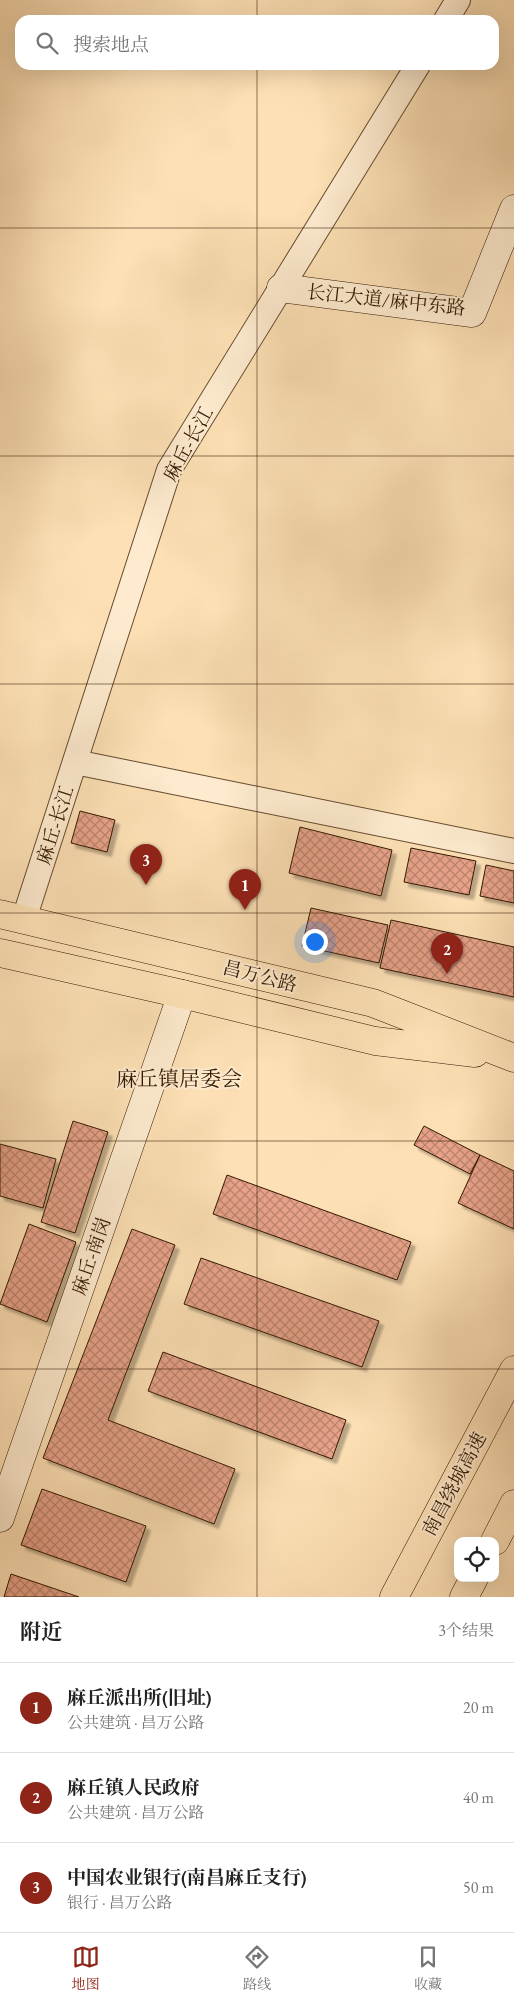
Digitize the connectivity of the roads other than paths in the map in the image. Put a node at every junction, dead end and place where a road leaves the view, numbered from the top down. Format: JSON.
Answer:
{"nodes":[{"id":1,"x":458,"y":0,"type":"edge"},
{"id":2,"x":449,"y":15,"type":"edge"},
{"id":3,"x":415,"y":70,"type":"edge"},
{"id":4,"x":514,"y":209,"type":"edge"},
{"id":5,"x":281,"y":288,"type":"junction"},
{"id":6,"x":75,"y":762,"type":"junction"},
{"id":7,"x":514,"y":851,"type":"edge"},
{"id":8,"x":12,"y":916,"type":"edge"},
{"id":9,"x":0,"y":953,"type":"edge"},
{"id":10,"x":182,"y":994,"type":"junction"},
{"id":11,"x":514,"y":1058,"type":"edge"},
{"id":12,"x":514,"y":1370,"type":"edge"},
{"id":13,"x":514,"y":1504,"type":"edge"},
{"id":14,"x":0,"y":1518,"type":"edge"},
{"id":15,"x":496,"y":1537,"type":"edge"},
{"id":16,"x":472,"y":1582,"type":"edge"},
{"id":17,"x":394,"y":1597,"type":"edge"},
{"id":18,"x":464,"y":1597,"type":"edge"}],
"edges":[{"from":1,"to":2,"type":"street"},
{"from":3,"to":5,"type":"street","name":"麻丘-长江"},
{"from":4,"to":5,"type":"street","name":"长江大道/麻中东路"},
{"from":5,"to":6,"type":"street","name":"麻丘-长江"},
{"from":6,"to":7,"type":"street"},
{"from":6,"to":8,"type":"street","name":"麻丘-长江"},
{"from":8,"to":11,"type":"highway","name":"昌万公路"},
{"from":9,"to":10,"type":"highway","name":"昌万公路"},
{"from":10,"to":11,"type":"highway","name":"昌万公路"},
{"from":10,"to":14,"type":"street","name":"麻丘-南岗"},
{"from":12,"to":17,"type":"highway","name":"南昌绕城高速"},
{"from":13,"to":15,"type":"highway"},
{"from":16,"to":18,"type":"highway"}]}
